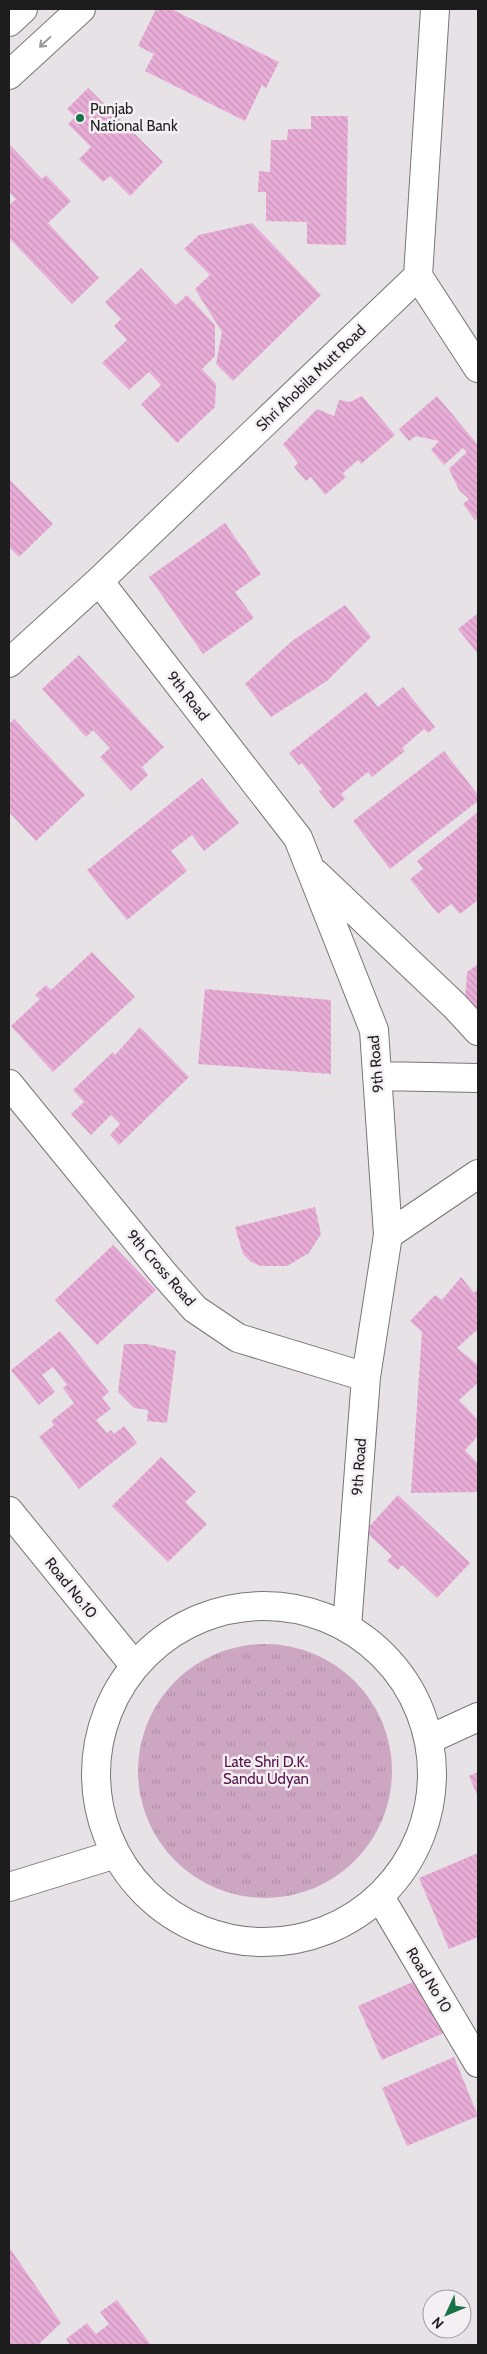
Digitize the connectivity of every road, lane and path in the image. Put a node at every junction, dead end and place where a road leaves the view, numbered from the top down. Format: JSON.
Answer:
{"nodes":[{"id":1,"x":23,"y":9,"type":"edge"},
{"id":2,"x":81,"y":9,"type":"edge"},
{"id":3,"x":435,"y":9,"type":"edge"},
{"id":4,"x":9,"y":22,"type":"edge"},
{"id":5,"x":9,"y":75,"type":"edge"},
{"id":6,"x":418,"y":276,"type":"junction"},
{"id":7,"x":478,"y":368,"type":"edge"},
{"id":8,"x":100,"y":581,"type":"junction"},
{"id":9,"x":9,"y":663,"type":"edge"},
{"id":10,"x":311,"y":869,"type":"junction"},
{"id":11,"x":478,"y":1031,"type":"edge"},
{"id":12,"x":376,"y":1076,"type":"junction"},
{"id":13,"x":478,"y":1078,"type":"edge"},
{"id":14,"x":9,"y":1084,"type":"edge"},
{"id":15,"x":478,"y":1174,"type":"edge"},
{"id":16,"x":388,"y":1235,"type":"junction"},
{"id":17,"x":366,"y":1377,"type":"junction"},
{"id":18,"x":9,"y":1511,"type":"edge"},
{"id":19,"x":347,"y":1627,"type":"junction"},
{"id":20,"x":134,"y":1664,"type":"junction"},
{"id":21,"x":478,"y":1717,"type":"edge"},
{"id":22,"x":430,"y":1740,"type":"junction"},
{"id":23,"x":116,"y":1854,"type":"junction"},
{"id":24,"x":9,"y":1887,"type":"edge"},
{"id":25,"x":380,"y":1897,"type":"junction"},
{"id":26,"x":478,"y":2063,"type":"edge"}],
"edges":[{"from":1,"to":4,"type":"street"},
{"from":2,"to":5,"type":"street","one_way":true},
{"from":3,"to":6,"type":"street"},
{"from":6,"to":7,"type":"street"},
{"from":6,"to":8,"type":"street","name":"Shri Ahobila Mutt Road"},
{"from":8,"to":9,"type":"street","name":"Shri Ahobila Mutt Road"},
{"from":8,"to":10,"type":"street","name":"9th Road"},
{"from":10,"to":11,"type":"street"},
{"from":10,"to":12,"type":"street","name":"9th Road"},
{"from":12,"to":13,"type":"street"},
{"from":12,"to":16,"type":"street","name":"9th Road"},
{"from":14,"to":17,"type":"street","name":"9th Cross Road"},
{"from":15,"to":16,"type":"street"},
{"from":16,"to":17,"type":"street","name":"9th Road"},
{"from":17,"to":19,"type":"street","name":"9th Road"},
{"from":18,"to":20,"type":"street","name":"Road No.10"},
{"from":19,"to":20,"type":"street"},
{"from":19,"to":22,"type":"street"},
{"from":20,"to":23,"type":"street"},
{"from":21,"to":22,"type":"street"},
{"from":22,"to":25,"type":"street"},
{"from":23,"to":24,"type":"street"},
{"from":23,"to":25,"type":"street"},
{"from":25,"to":26,"type":"street","name":"Road No 10"}]}
